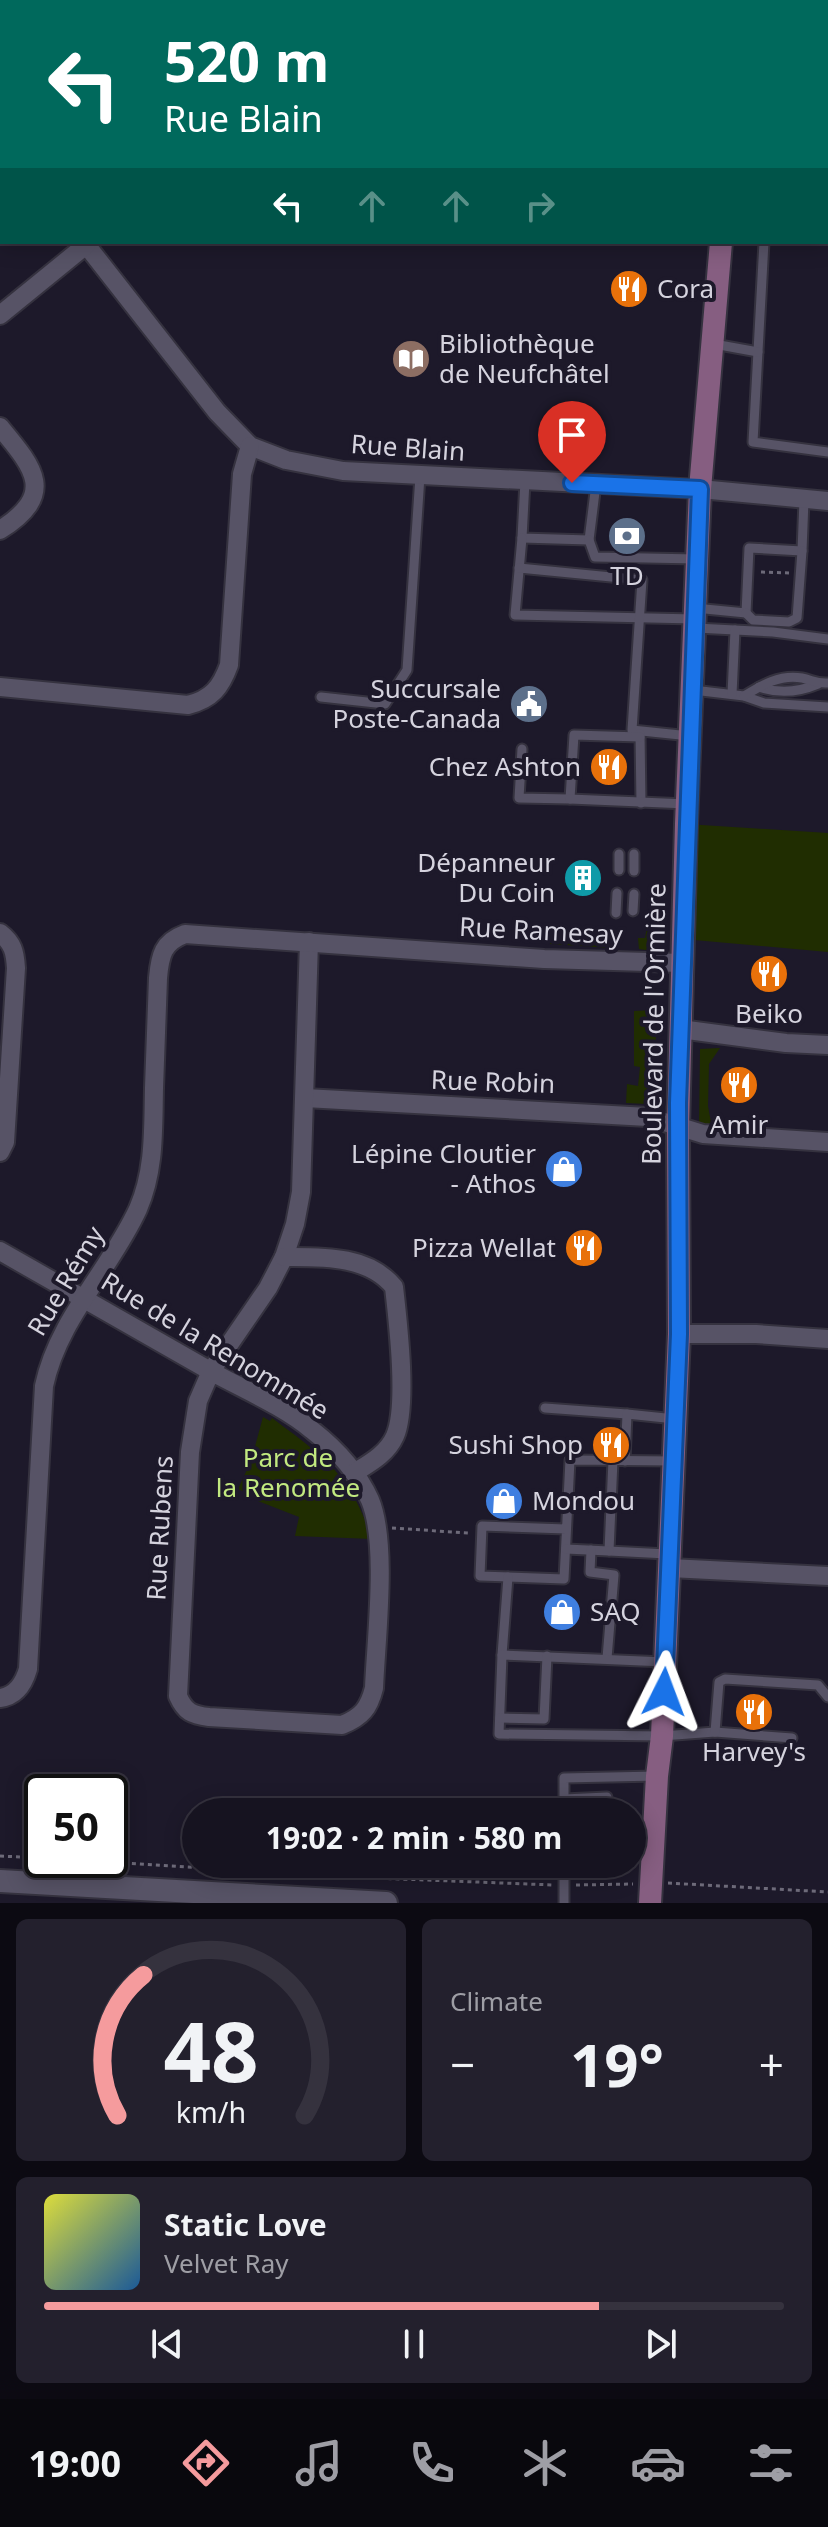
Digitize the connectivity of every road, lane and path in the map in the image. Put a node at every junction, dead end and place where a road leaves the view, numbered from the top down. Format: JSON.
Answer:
{"nodes":[{"id":1,"x":86,"y":244,"type":"edge"},
{"id":2,"x":88,"y":244,"type":"edge"},
{"id":3,"x":721,"y":244,"type":"edge"},
{"id":4,"x":764,"y":244,"type":"edge"},
{"id":5,"x":0,"y":315,"type":"edge"},
{"id":6,"x":712,"y":344,"type":"junction"},
{"id":7,"x":758,"y":352,"type":"junction"},
{"id":8,"x":0,"y":427,"type":"edge"},
{"id":9,"x":250,"y":446,"type":"junction"},
{"id":10,"x":828,"y":452,"type":"edge"},
{"id":11,"x":420,"y":476,"type":"junction"},
{"id":12,"x":525,"y":481,"type":"junction"},
{"id":13,"x":596,"y":484,"type":"junction"},
{"id":14,"x":700,"y":489,"type":"junction"},
{"id":15,"x":804,"y":500,"type":"junction"},
{"id":16,"x":828,"y":501,"type":"edge"},
{"id":17,"x":0,"y":530,"type":"edge"},
{"id":18,"x":522,"y":538,"type":"junction"},
{"id":19,"x":589,"y":540,"type":"junction"},
{"id":20,"x":802,"y":551,"type":"junction"},
{"id":21,"x":697,"y":559,"type":"junction"},
{"id":22,"x":519,"y":568,"type":"junction"},
{"id":23,"x":760,"y":572,"type":"dead end"},
{"id":24,"x":793,"y":574,"type":"dead end"},
{"id":25,"x":746,"y":613,"type":"junction"},
{"id":26,"x":640,"y":618,"type":"junction"},
{"id":27,"x":695,"y":618,"type":"junction"},
{"id":28,"x":735,"y":630,"type":"junction"},
{"id":29,"x":828,"y":639,"type":"edge"},
{"id":30,"x":823,"y":683,"type":"edge"},
{"id":31,"x":0,"y":687,"type":"edge"},
{"id":32,"x":692,"y":690,"type":"junction"},
{"id":33,"x":732,"y":694,"type":"junction"},
{"id":34,"x":744,"y":696,"type":"junction"},
{"id":35,"x":321,"y":697,"type":"dead end"},
{"id":36,"x":828,"y":707,"type":"edge"},
{"id":37,"x":640,"y":734,"type":"junction"},
{"id":38,"x":690,"y":736,"type":"junction"},
{"id":39,"x":522,"y":749,"type":"dead end"},
{"id":40,"x":570,"y":799,"type":"junction"},
{"id":41,"x":641,"y":803,"type":"junction"},
{"id":42,"x":687,"y":804,"type":"junction"},
{"id":43,"x":619,"y":854,"type":"dead end"},
{"id":44,"x":634,"y":854,"type":"dead end"},
{"id":45,"x":619,"y":870,"type":"dead end"},
{"id":46,"x":634,"y":871,"type":"dead end"},
{"id":47,"x":617,"y":893,"type":"dead end"},
{"id":48,"x":634,"y":894,"type":"dead end"},
{"id":49,"x":633,"y":911,"type":"dead end"},
{"id":50,"x":616,"y":913,"type":"dead end"},
{"id":51,"x":0,"y":933,"type":"edge"},
{"id":52,"x":309,"y":942,"type":"junction"},
{"id":53,"x":164,"y":950,"type":"joint"},
{"id":54,"x":682,"y":963,"type":"junction"},
{"id":55,"x":680,"y":1029,"type":"junction"},
{"id":56,"x":828,"y":1045,"type":"edge"},
{"id":57,"x":305,"y":1098,"type":"junction"},
{"id":58,"x":678,"y":1128,"type":"junction"},
{"id":59,"x":828,"y":1142,"type":"edge"},
{"id":60,"x":0,"y":1152,"type":"edge"},
{"id":61,"x":0,"y":1251,"type":"edge"},
{"id":62,"x":284,"y":1257,"type":"junction"},
{"id":63,"x":84,"y":1299,"type":"junction"},
{"id":64,"x":679,"y":1334,"type":"junction"},
{"id":65,"x":828,"y":1339,"type":"edge"},
{"id":66,"x":211,"y":1371,"type":"junction"},
{"id":67,"x":545,"y":1408,"type":"dead end"},
{"id":68,"x":627,"y":1414,"type":"junction"},
{"id":69,"x":675,"y":1419,"type":"junction"},
{"id":70,"x":613,"y":1460,"type":"junction"},
{"id":71,"x":625,"y":1461,"type":"junction"},
{"id":72,"x":673,"y":1461,"type":"junction"},
{"id":73,"x":354,"y":1473,"type":"junction"},
{"id":74,"x":376,"y":1527,"type":"junction"},
{"id":75,"x":566,"y":1529,"type":"junction"},
{"id":76,"x":472,"y":1534,"type":"dead end"},
{"id":77,"x":566,"y":1549,"type":"junction"},
{"id":78,"x":591,"y":1550,"type":"junction"},
{"id":79,"x":609,"y":1551,"type":"junction"},
{"id":80,"x":670,"y":1561,"type":"junction"},
{"id":81,"x":828,"y":1576,"type":"edge"},
{"id":82,"x":508,"y":1577,"type":"junction"},
{"id":83,"x":502,"y":1655,"type":"junction"},
{"id":84,"x":547,"y":1656,"type":"junction"},
{"id":85,"x":607,"y":1658,"type":"junction"},
{"id":86,"x":665,"y":1662,"type":"junction"},
{"id":87,"x":828,"y":1697,"type":"edge"},
{"id":88,"x":0,"y":1698,"type":"edge"},
{"id":89,"x":500,"y":1718,"type":"junction"},
{"id":90,"x":715,"y":1732,"type":"junction"},
{"id":91,"x":662,"y":1736,"type":"junction"},
{"id":92,"x":792,"y":1738,"type":"dead end"},
{"id":93,"x":657,"y":1776,"type":"junction"},
{"id":94,"x":607,"y":1778,"type":"junction"},
{"id":95,"x":607,"y":1797,"type":"joint"},
{"id":96,"x":564,"y":1798,"type":"edge"},
{"id":97,"x":586,"y":1798,"type":"edge"},
{"id":98,"x":0,"y":1856,"type":"edge"},
{"id":99,"x":24,"y":1857,"type":"edge"},
{"id":100,"x":128,"y":1863,"type":"edge"},
{"id":101,"x":564,"y":1878,"type":"edge"},
{"id":102,"x":0,"y":1881,"type":"edge"},
{"id":103,"x":564,"y":1885,"type":"junction"},
{"id":104,"x":828,"y":1892,"type":"edge"},
{"id":105,"x":650,"y":1893,"type":"edge"},
{"id":106,"x":180,"y":1897,"type":"edge"},
{"id":107,"x":386,"y":1903,"type":"edge"},
{"id":108,"x":564,"y":1903,"type":"edge"}],
"edges":[{"from":1,"to":5,"type":"street"},
{"from":2,"to":9,"type":"street","name":"Rue Blain"},
{"from":3,"to":6,"type":"main road","name":"Boulevard de l'Ormière"},
{"from":4,"to":7,"type":"lane"},
{"from":6,"to":7,"type":"lane"},
{"from":6,"to":14,"type":"main road","name":"Boulevard de l'Ormière"},
{"from":7,"to":10,"type":"lane"},
{"from":8,"to":17,"type":"street"},
{"from":9,"to":11,"type":"street","name":"Rue Blain"},
{"from":9,"to":31,"type":"street"},
{"from":11,"to":12,"type":"street","name":"Rue Blain"},
{"from":11,"to":35,"type":"lane"},
{"from":12,"to":13,"type":"street","name":"Rue Blain"},
{"from":12,"to":18,"type":"lane"},
{"from":13,"to":14,"type":"street","name":"Rue Blain"},
{"from":13,"to":19,"type":"lane"},
{"from":14,"to":15,"type":"street","name":"Rue Blain"},
{"from":14,"to":21,"type":"main road","name":"Boulevard de l'Ormière"},
{"from":15,"to":16,"type":"street","name":"Rue Blain"},
{"from":15,"to":20,"type":"lane"},
{"from":18,"to":19,"type":"lane"},
{"from":18,"to":22,"type":"lane"},
{"from":19,"to":21,"type":"lane"},
{"from":20,"to":25,"type":"lane"},
{"from":20,"to":25,"type":"lane"},
{"from":21,"to":27,"type":"main road","name":"Boulevard de l'Ormière"},
{"from":22,"to":26,"type":"lane"},
{"from":22,"to":26,"type":"lane"},
{"from":23,"to":24,"type":"path"},
{"from":25,"to":27,"type":"lane"},
{"from":26,"to":27,"type":"lane"},
{"from":26,"to":37,"type":"lane"},
{"from":27,"to":28,"type":"lane"},
{"from":27,"to":32,"type":"main road","name":"Boulevard de l'Ormière"},
{"from":28,"to":29,"type":"lane"},
{"from":28,"to":33,"type":"lane"},
{"from":30,"to":34,"type":"lane"},
{"from":32,"to":33,"type":"lane"},
{"from":32,"to":38,"type":"main road","name":"Boulevard de l'Ormière"},
{"from":33,"to":34,"type":"lane"},
{"from":34,"to":36,"type":"lane"},
{"from":37,"to":38,"type":"lane"},
{"from":37,"to":40,"type":"lane"},
{"from":37,"to":41,"type":"lane"},
{"from":38,"to":42,"type":"main road","name":"Boulevard de l'Ormière"},
{"from":39,"to":40,"type":"lane"},
{"from":40,"to":41,"type":"lane"},
{"from":41,"to":42,"type":"lane"},
{"from":42,"to":54,"type":"main road","name":"Boulevard de l'Ormière"},
{"from":43,"to":45,"type":"lane"},
{"from":44,"to":46,"type":"lane"},
{"from":47,"to":50,"type":"lane"},
{"from":48,"to":49,"type":"lane"},
{"from":51,"to":60,"type":"street"},
{"from":52,"to":53,"type":"street","name":"Rue Ramesay"},
{"from":52,"to":54,"type":"street","name":"Rue Ramesay"},
{"from":52,"to":57,"type":"street","name":"Rue Rubens"},
{"from":53,"to":63,"type":"street","name":"Rue Rémy"},
{"from":54,"to":55,"type":"main road","name":"Boulevard de l'Ormière"},
{"from":55,"to":56,"type":"street"},
{"from":55,"to":58,"type":"main road","name":"Boulevard de l'Ormière"},
{"from":57,"to":58,"type":"street","name":"Rue Robin"},
{"from":57,"to":62,"type":"street","name":"Rue Rubens"},
{"from":58,"to":59,"type":"street","name":"Rue Robin"},
{"from":58,"to":64,"type":"main road","name":"Boulevard de l'Ormière"},
{"from":61,"to":63,"type":"street","name":"Rue de la Renommée"},
{"from":62,"to":66,"type":"street","name":"Rue Rubens"},
{"from":62,"to":73,"type":"street"},
{"from":63,"to":66,"type":"street","name":"Rue de la Renommée"},
{"from":63,"to":88,"type":"street","name":"Rue Rémy"},
{"from":64,"to":65,"type":"street"},
{"from":64,"to":69,"type":"main road","name":"Boulevard de l'Ormière"},
{"from":66,"to":73,"type":"street","name":"Rue de la Renommée"},
{"from":66,"to":74,"type":"street","name":"Rue Rubens"},
{"from":67,"to":68,"type":"lane"},
{"from":68,"to":69,"type":"lane"},
{"from":68,"to":71,"type":"lane"},
{"from":69,"to":72,"type":"main road","name":"Boulevard de l'Ormière"},
{"from":70,"to":71,"type":"lane"},
{"from":70,"to":75,"type":"lane"},
{"from":70,"to":79,"type":"lane"},
{"from":71,"to":72,"type":"lane"},
{"from":72,"to":80,"type":"main road","name":"Boulevard de l'Ormière"},
{"from":73,"to":74,"type":"street","name":"Rue Rubens"},
{"from":74,"to":76,"type":"path"},
{"from":75,"to":77,"type":"lane"},
{"from":75,"to":82,"type":"lane"},
{"from":77,"to":78,"type":"lane"},
{"from":77,"to":82,"type":"lane"},
{"from":78,"to":79,"type":"lane"},
{"from":78,"to":85,"type":"lane"},
{"from":79,"to":80,"type":"lane"},
{"from":80,"to":81,"type":"street"},
{"from":80,"to":86,"type":"main road","name":"Boulevard de l'Ormière"},
{"from":82,"to":83,"type":"lane"},
{"from":83,"to":84,"type":"lane"},
{"from":83,"to":89,"type":"lane"},
{"from":84,"to":85,"type":"lane"},
{"from":84,"to":89,"type":"lane"},
{"from":85,"to":86,"type":"lane"},
{"from":86,"to":91,"type":"main road","name":"Boulevard de l'Ormière"},
{"from":87,"to":90,"type":"lane"},
{"from":89,"to":91,"type":"lane"},
{"from":90,"to":91,"type":"lane"},
{"from":90,"to":92,"type":"lane"},
{"from":91,"to":93,"type":"main road","name":"Boulevard de l'Ormière"},
{"from":93,"to":94,"type":"lane"},
{"from":93,"to":105,"type":"main road","name":"Boulevard de l'Ormière"},
{"from":94,"to":95,"type":"lane"},
{"from":94,"to":96,"type":"lane"},
{"from":95,"to":97,"type":"lane"},
{"from":98,"to":99,"type":"path"},
{"from":100,"to":103,"type":"path"},
{"from":101,"to":103,"type":"lane"},
{"from":102,"to":106,"type":"street"},
{"from":103,"to":105,"type":"path"},
{"from":103,"to":108,"type":"lane"},
{"from":104,"to":105,"type":"path"},
{"from":106,"to":107,"type":"street"}]}
